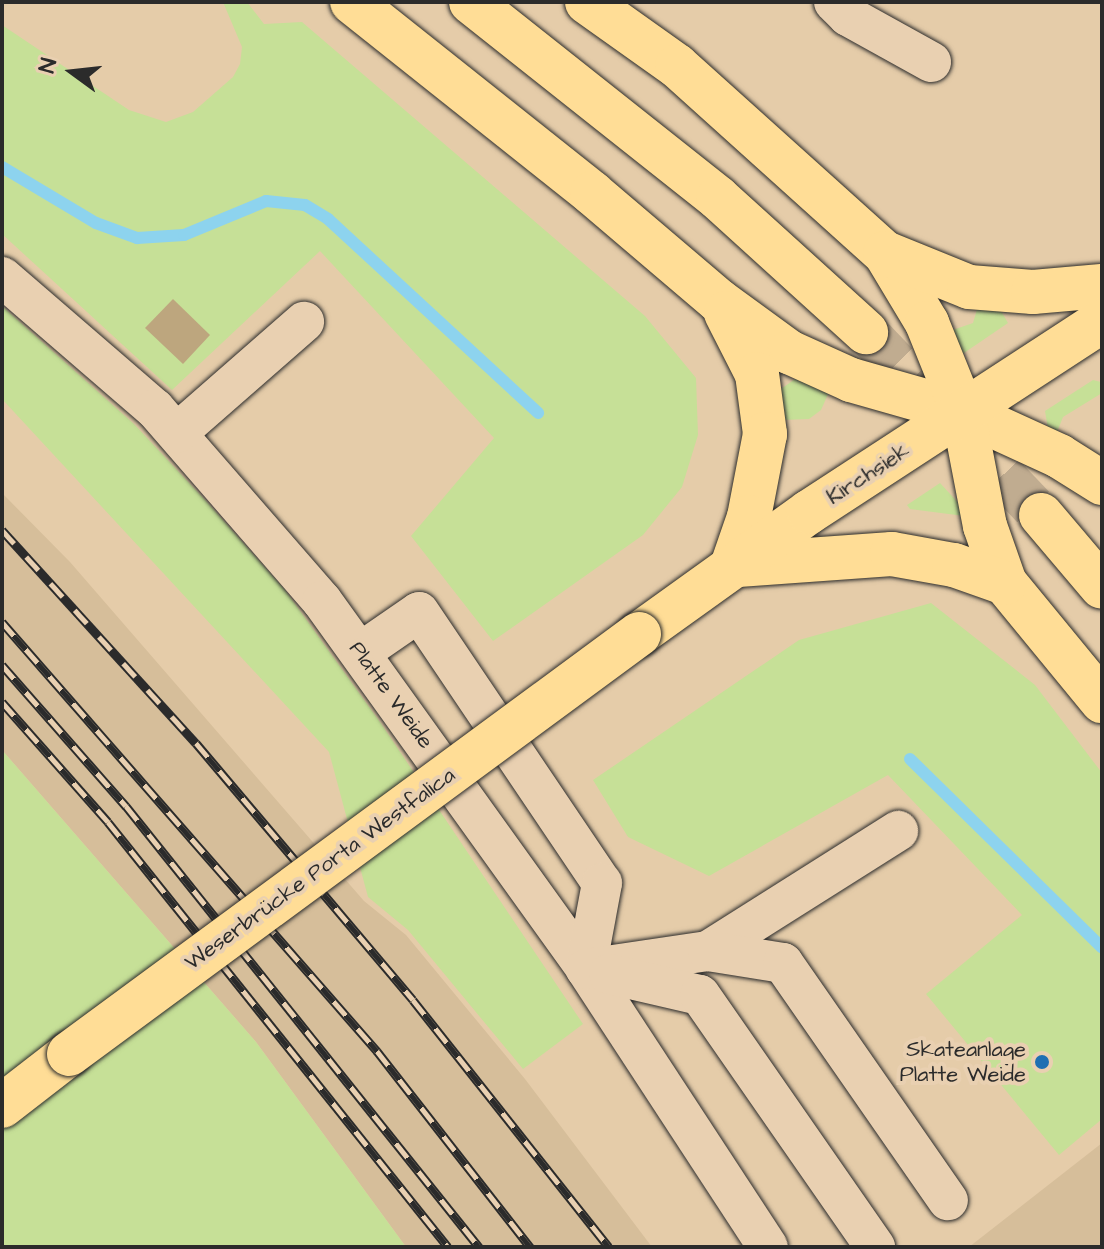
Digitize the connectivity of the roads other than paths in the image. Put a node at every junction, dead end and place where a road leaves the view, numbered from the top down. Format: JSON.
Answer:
{"nodes":[{"id":1,"x":352,"y":2,"type":"edge"},
{"id":2,"x":471,"y":2,"type":"edge"},
{"id":3,"x":587,"y":2,"type":"edge"},
{"id":4,"x":834,"y":2,"type":"edge"},
{"id":5,"x":931,"y":62,"type":"dead end"},
{"id":6,"x":885,"y":253,"type":"junction"},
{"id":7,"x":2,"y":277,"type":"edge"},
{"id":8,"x":1102,"y":286,"type":"edge"},
{"id":9,"x":719,"y":301,"type":"junction"},
{"id":10,"x":1102,"y":321,"type":"edge"},
{"id":11,"x":304,"y":322,"type":"dead end"},
{"id":12,"x":866,"y":332,"type":"tunnel mouth"},
{"id":13,"x":963,"y":412,"type":"junction"},
{"id":14,"x":166,"y":421,"type":"junction"},
{"id":15,"x":1102,"y":483,"type":"edge"},
{"id":16,"x":1041,"y":515,"type":"tunnel mouth"},
{"id":17,"x":732,"y":566,"type":"junction"},
{"id":18,"x":1005,"y":583,"type":"junction"},
{"id":19,"x":1102,"y":587,"type":"edge"},
{"id":20,"x":639,"y":634,"type":"joint"},
{"id":21,"x":361,"y":652,"type":"junction"},
{"id":22,"x":1102,"y":701,"type":"edge"},
{"id":23,"x":898,"y":831,"type":"dead end"},
{"id":24,"x":708,"y":951,"type":"junction"},
{"id":25,"x":586,"y":969,"type":"junction"},
{"id":26,"x":2,"y":1106,"type":"edge"},
{"id":27,"x":948,"y":1200,"type":"dead end"},
{"id":28,"x":768,"y":1247,"type":"edge"},
{"id":29,"x":875,"y":1247,"type":"edge"}],
"edges":[{"from":1,"to":9,"type":"main road"},
{"from":2,"to":12,"type":"main road"},
{"from":3,"to":6,"type":"main road"},
{"from":4,"to":5,"type":"street"},
{"from":6,"to":8,"type":"main road"},
{"from":6,"to":13,"type":"main road"},
{"from":7,"to":14,"type":"street","name":"Platte Weide"},
{"from":9,"to":13,"type":"main road"},
{"from":9,"to":17,"type":"main road"},
{"from":10,"to":13,"type":"main road","name":"Kirchsiek"},
{"from":11,"to":14,"type":"street"},
{"from":13,"to":15,"type":"main road"},
{"from":13,"to":17,"type":"main road","name":"Kirchsiek"},
{"from":13,"to":18,"type":"main road"},
{"from":14,"to":21,"type":"street","name":"Platte Weide"},
{"from":16,"to":19,"type":"main road"},
{"from":17,"to":18,"type":"main road"},
{"from":17,"to":20,"type":"main road","name":"Kirchsiek"},
{"from":18,"to":22,"type":"main road"},
{"from":20,"to":26,"type":"main road","name":"Weserbrücke Porta Westfalica","bridge":true},
{"from":21,"to":25,"type":"street","name":"Platte Weide"},
{"from":21,"to":25,"type":"street"},
{"from":23,"to":24,"type":"street"},
{"from":24,"to":25,"type":"street"},
{"from":24,"to":27,"type":"street"},
{"from":25,"to":28,"type":"street","name":"Platte Weide"},
{"from":25,"to":29,"type":"street"}]}
